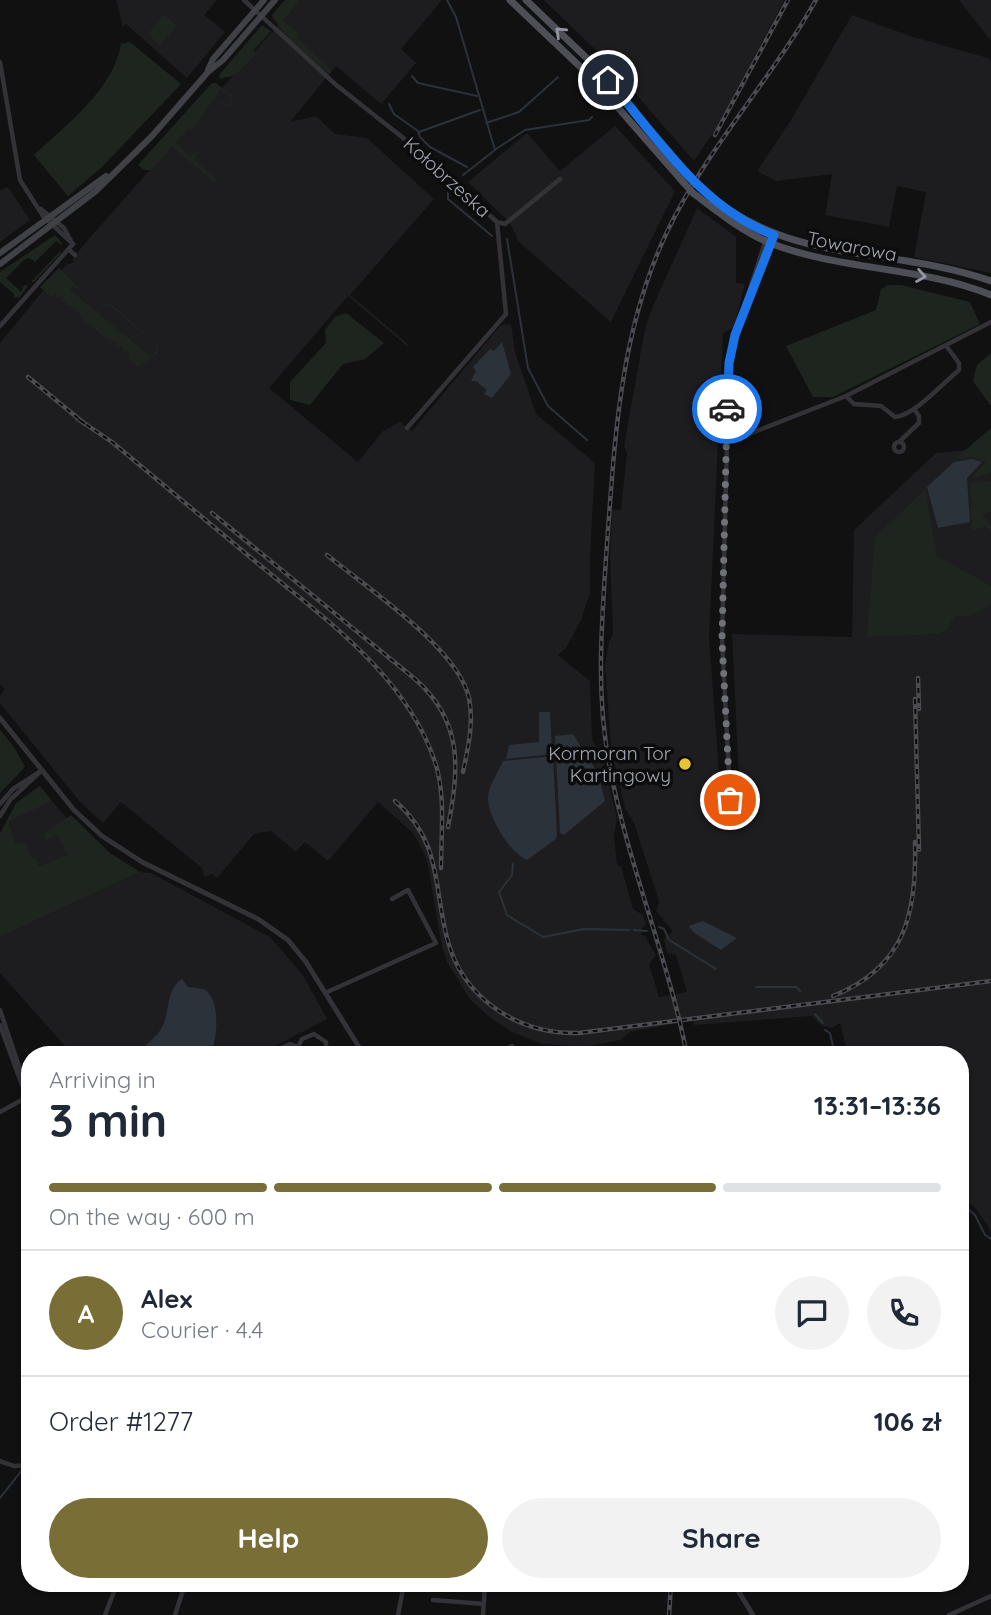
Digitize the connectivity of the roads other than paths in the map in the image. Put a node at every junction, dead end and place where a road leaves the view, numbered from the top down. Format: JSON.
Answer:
{"nodes":[{"id":1,"x":244,"y":0,"type":"edge"},
{"id":2,"x":264,"y":0,"type":"edge"},
{"id":3,"x":275,"y":0,"type":"edge"},
{"id":4,"x":510,"y":0,"type":"edge"},
{"id":5,"x":526,"y":0,"type":"edge"},
{"id":6,"x":256,"y":10,"type":"junction"},
{"id":7,"x":262,"y":15,"type":"junction"},
{"id":8,"x":0,"y":62,"type":"edge"},
{"id":9,"x":208,"y":72,"type":"junction"},
{"id":10,"x":640,"y":117,"type":"junction"},
{"id":11,"x":631,"y":121,"type":"junction"},
{"id":12,"x":118,"y":169,"type":"junction"},
{"id":13,"x":559,"y":179,"type":"dead end"},
{"id":14,"x":49,"y":218,"type":"junction"},
{"id":15,"x":497,"y":222,"type":"junction"},
{"id":16,"x":55,"y":224,"type":"junction"},
{"id":17,"x":770,"y":238,"type":"junction"},
{"id":18,"x":69,"y":250,"type":"junction"},
{"id":19,"x":0,"y":253,"type":"edge"},
{"id":20,"x":75,"y":255,"type":"dead end"},
{"id":21,"x":0,"y":264,"type":"edge"},
{"id":22,"x":991,"y":281,"type":"edge"},
{"id":23,"x":991,"y":295,"type":"edge"},
{"id":24,"x":991,"y":322,"type":"edge"},
{"id":25,"x":0,"y":327,"type":"edge"},
{"id":26,"x":947,"y":347,"type":"junction"},
{"id":27,"x":846,"y":396,"type":"junction"},
{"id":28,"x":914,"y":409,"type":"junction"},
{"id":29,"x":407,"y":428,"type":"dead end"},
{"id":30,"x":899,"y":442,"type":"dead end"},
{"id":31,"x":726,"y":443,"type":"junction"},
{"id":32,"x":0,"y":718,"type":"edge"},
{"id":33,"x":42,"y":770,"type":"junction"},
{"id":34,"x":0,"y":804,"type":"edge"},
{"id":35,"x":731,"y":813,"type":"dead end"},
{"id":36,"x":0,"y":816,"type":"edge"},
{"id":37,"x":392,"y":899,"type":"dead end"},
{"id":38,"x":326,"y":993,"type":"junction"},
{"id":39,"x":0,"y":1010,"type":"edge"},
{"id":40,"x":0,"y":1025,"type":"edge"},
{"id":41,"x":299,"y":1046,"type":"edge"},
{"id":42,"x":326,"y":1046,"type":"edge"},
{"id":43,"x":358,"y":1046,"type":"edge"},
{"id":44,"x":21,"y":1072,"type":"edge"},
{"id":45,"x":21,"y":1083,"type":"edge"},
{"id":46,"x":21,"y":1100,"type":"edge"},
{"id":47,"x":0,"y":1112,"type":"edge"},
{"id":48,"x":0,"y":1461,"type":"edge"},
{"id":49,"x":21,"y":1466,"type":"edge"},
{"id":50,"x":114,"y":1592,"type":"edge"},
{"id":51,"x":180,"y":1592,"type":"edge"},
{"id":52,"x":402,"y":1592,"type":"edge"},
{"id":53,"x":485,"y":1592,"type":"edge"},
{"id":54,"x":739,"y":1592,"type":"edge"},
{"id":55,"x":991,"y":1596,"type":"edge"},
{"id":56,"x":433,"y":1600,"type":"dead end"},
{"id":57,"x":484,"y":1604,"type":"junction"},
{"id":58,"x":105,"y":1615,"type":"edge"},
{"id":59,"x":175,"y":1615,"type":"edge"},
{"id":60,"x":398,"y":1615,"type":"edge"},
{"id":61,"x":483,"y":1615,"type":"edge"},
{"id":62,"x":753,"y":1615,"type":"edge"},
{"id":63,"x":949,"y":1615,"type":"edge"}],
"edges":[{"from":1,"to":6,"type":"street","name":"Kołobrzeska"},
{"from":2,"to":6,"type":"main road"},
{"from":3,"to":7,"type":"main road"},
{"from":4,"to":11,"type":"main road","name":"Towarowa"},
{"from":10,"to":5,"type":"main road","name":"Towarowa","one_way":true},
{"from":6,"to":7,"type":"street","name":"Kołobrzeska"},
{"from":6,"to":9,"type":"main road"},
{"from":7,"to":9,"type":"main road"},
{"from":7,"to":15,"type":"street","name":"Kołobrzeska"},
{"from":8,"to":14,"type":"street"},
{"from":9,"to":12,"type":"main road"},
{"from":10,"to":11,"type":"main road"},
{"from":10,"to":17,"type":"main road","name":"Towarowa","bridge":true},
{"from":11,"to":17,"type":"main road","name":"Towarowa","bridge":true},
{"from":12,"to":14,"type":"main road"},
{"from":12,"to":16,"type":"main road"},
{"from":13,"to":15,"type":"street"},
{"from":14,"to":16,"type":"street"},
{"from":14,"to":19,"type":"main road"},
{"from":15,"to":29,"type":"street","name":"Kołobrzeska"},
{"from":16,"to":18,"type":"street"},
{"from":16,"to":21,"type":"main road"},
{"from":17,"to":22,"type":"main road","name":"Towarowa"},
{"from":17,"to":23,"type":"main road","name":"Towarowa","one_way":true},
{"from":17,"to":31,"type":"street"},
{"from":18,"to":20,"type":"street"},
{"from":18,"to":25,"type":"street"},
{"from":24,"to":26,"type":"street"},
{"from":26,"to":27,"type":"street"},
{"from":26,"to":28,"type":"street"},
{"from":27,"to":28,"type":"street"},
{"from":27,"to":31,"type":"street"},
{"from":28,"to":30,"type":"street"},
{"from":31,"to":35,"type":"street"},
{"from":32,"to":33,"type":"street"},
{"from":33,"to":34,"type":"street"},
{"from":33,"to":36,"type":"street"},
{"from":33,"to":38,"type":"street"},
{"from":37,"to":38,"type":"street"},
{"from":38,"to":43,"type":"street"},
{"from":39,"to":44,"type":"street"},
{"from":40,"to":45,"type":"street"},
{"from":41,"to":42,"type":"street"},
{"from":46,"to":47,"type":"street"},
{"from":48,"to":49,"type":"street"},
{"from":50,"to":58,"type":"street"},
{"from":51,"to":59,"type":"street"},
{"from":52,"to":60,"type":"street"},
{"from":53,"to":57,"type":"street"},
{"from":54,"to":62,"type":"street"},
{"from":55,"to":63,"type":"street"},
{"from":56,"to":57,"type":"street"},
{"from":57,"to":61,"type":"street"}]}
